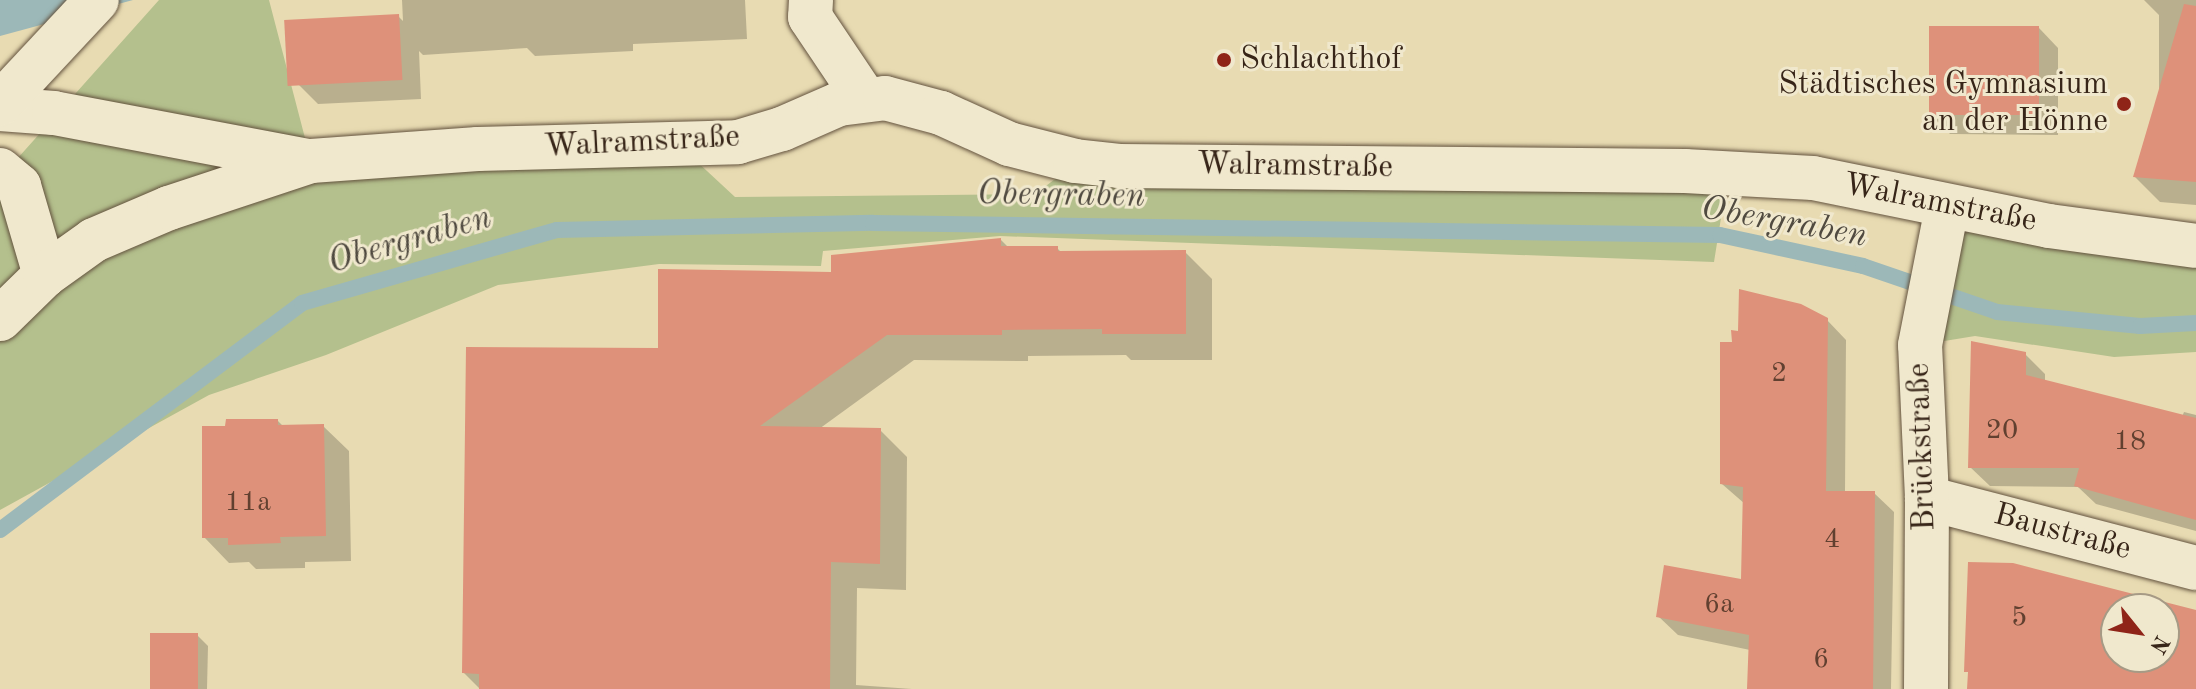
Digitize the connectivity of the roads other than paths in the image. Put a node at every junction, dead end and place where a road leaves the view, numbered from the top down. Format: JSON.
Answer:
{"nodes":[{"id":1,"x":97,"y":0,"type":"edge"},
{"id":2,"x":811,"y":0,"type":"edge"},
{"id":3,"x":865,"y":99,"type":"junction"},
{"id":4,"x":0,"y":107,"type":"edge"},
{"id":5,"x":311,"y":161,"type":"junction"},
{"id":6,"x":0,"y":170,"type":"edge"},
{"id":7,"x":1947,"y":207,"type":"junction"},
{"id":8,"x":2196,"y":246,"type":"edge"},
{"id":9,"x":45,"y":275,"type":"junction"},
{"id":10,"x":0,"y":319,"type":"edge"},
{"id":11,"x":1927,"y":498,"type":"junction"},
{"id":12,"x":2196,"y":568,"type":"edge"},
{"id":13,"x":1926,"y":689,"type":"edge"}],
"edges":[{"from":1,"to":4,"type":"street"},
{"from":2,"to":3,"type":"street"},
{"from":3,"to":5,"type":"street","name":"Walramstraße"},
{"from":3,"to":7,"type":"street","name":"Walramstraße"},
{"from":4,"to":5,"type":"street","name":"Walramstraße"},
{"from":5,"to":9,"type":"street","name":"Walramstraße"},
{"from":6,"to":9,"type":"street"},
{"from":7,"to":8,"type":"street","name":"Walramstraße"},
{"from":7,"to":11,"type":"street","name":"Brückstraße"},
{"from":9,"to":10,"type":"street","name":"Walramstraße"},
{"from":11,"to":12,"type":"street","name":"Baustraße"},
{"from":11,"to":13,"type":"street","name":"Brückstraße"}]}
